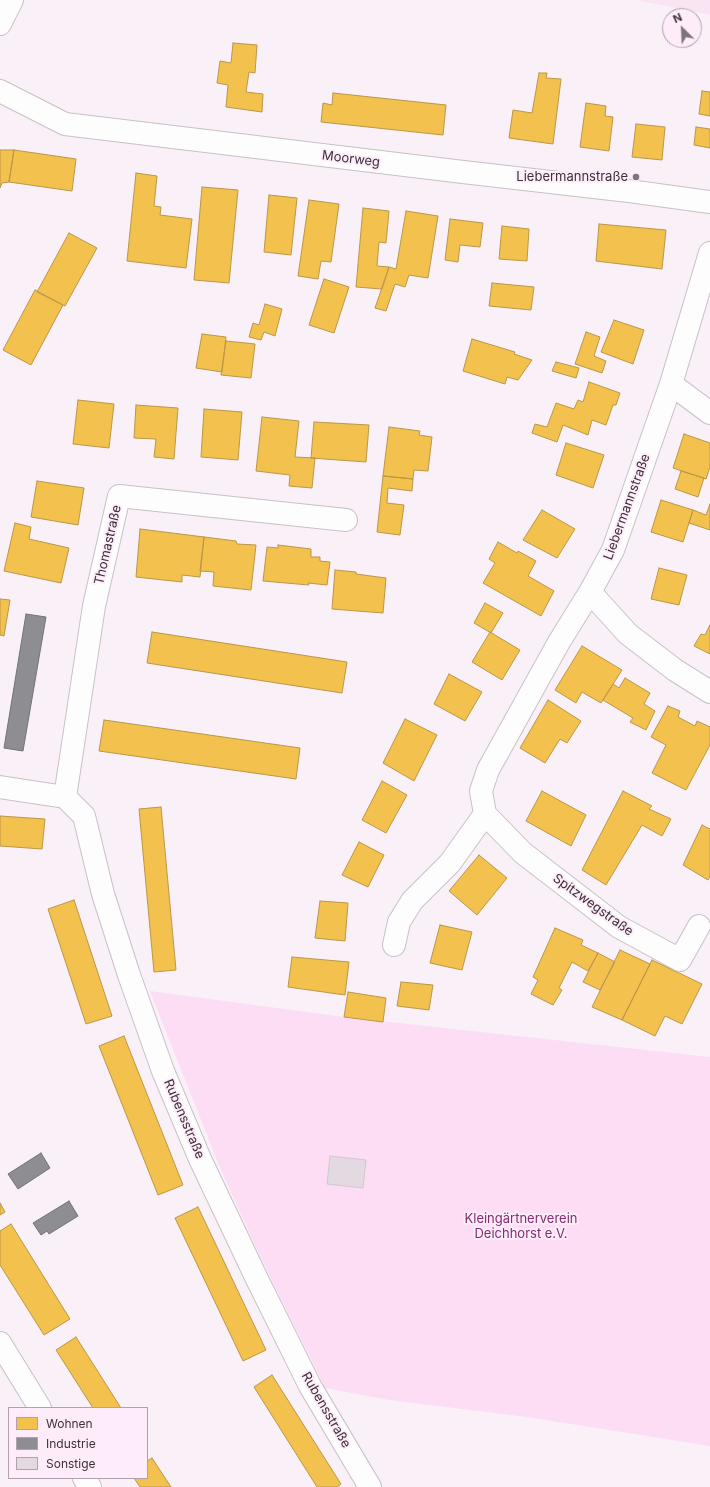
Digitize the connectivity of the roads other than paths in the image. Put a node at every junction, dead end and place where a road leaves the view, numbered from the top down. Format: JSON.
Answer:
{"nodes":[{"id":1,"x":12,"y":0,"type":"edge"},
{"id":2,"x":0,"y":24,"type":"edge"},
{"id":3,"x":0,"y":91,"type":"edge"},
{"id":4,"x":710,"y":202,"type":"edge"},
{"id":5,"x":710,"y":253,"type":"edge"},
{"id":6,"x":672,"y":384,"type":"junction"},
{"id":7,"x":710,"y":413,"type":"edge"},
{"id":8,"x":346,"y":520,"type":"dead end"},
{"id":9,"x":590,"y":592,"type":"junction"},
{"id":10,"x":710,"y":692,"type":"edge"},
{"id":11,"x":0,"y":787,"type":"edge"},
{"id":12,"x":65,"y":797,"type":"junction"},
{"id":13,"x":485,"y":814,"type":"junction"},
{"id":14,"x":699,"y":926,"type":"dead end"},
{"id":15,"x":394,"y":945,"type":"dead end"},
{"id":16,"x":0,"y":1343,"type":"edge"},
{"id":17,"x":39,"y":1407,"type":"edge"},
{"id":18,"x":370,"y":1487,"type":"edge"}],
"edges":[{"from":1,"to":2,"type":"street"},
{"from":3,"to":4,"type":"street","name":"Moorweg"},
{"from":5,"to":6,"type":"street","name":"Liebermannstraße"},
{"from":6,"to":7,"type":"street"},
{"from":6,"to":9,"type":"street","name":"Liebermannstraße"},
{"from":8,"to":12,"type":"street","name":"Thomastraße"},
{"from":9,"to":10,"type":"street"},
{"from":9,"to":13,"type":"street"},
{"from":11,"to":12,"type":"street"},
{"from":12,"to":18,"type":"street","name":"Rubensstraße"},
{"from":13,"to":14,"type":"street","name":"Spitzwegstraße"},
{"from":13,"to":15,"type":"street"},
{"from":16,"to":17,"type":"street"}]}
